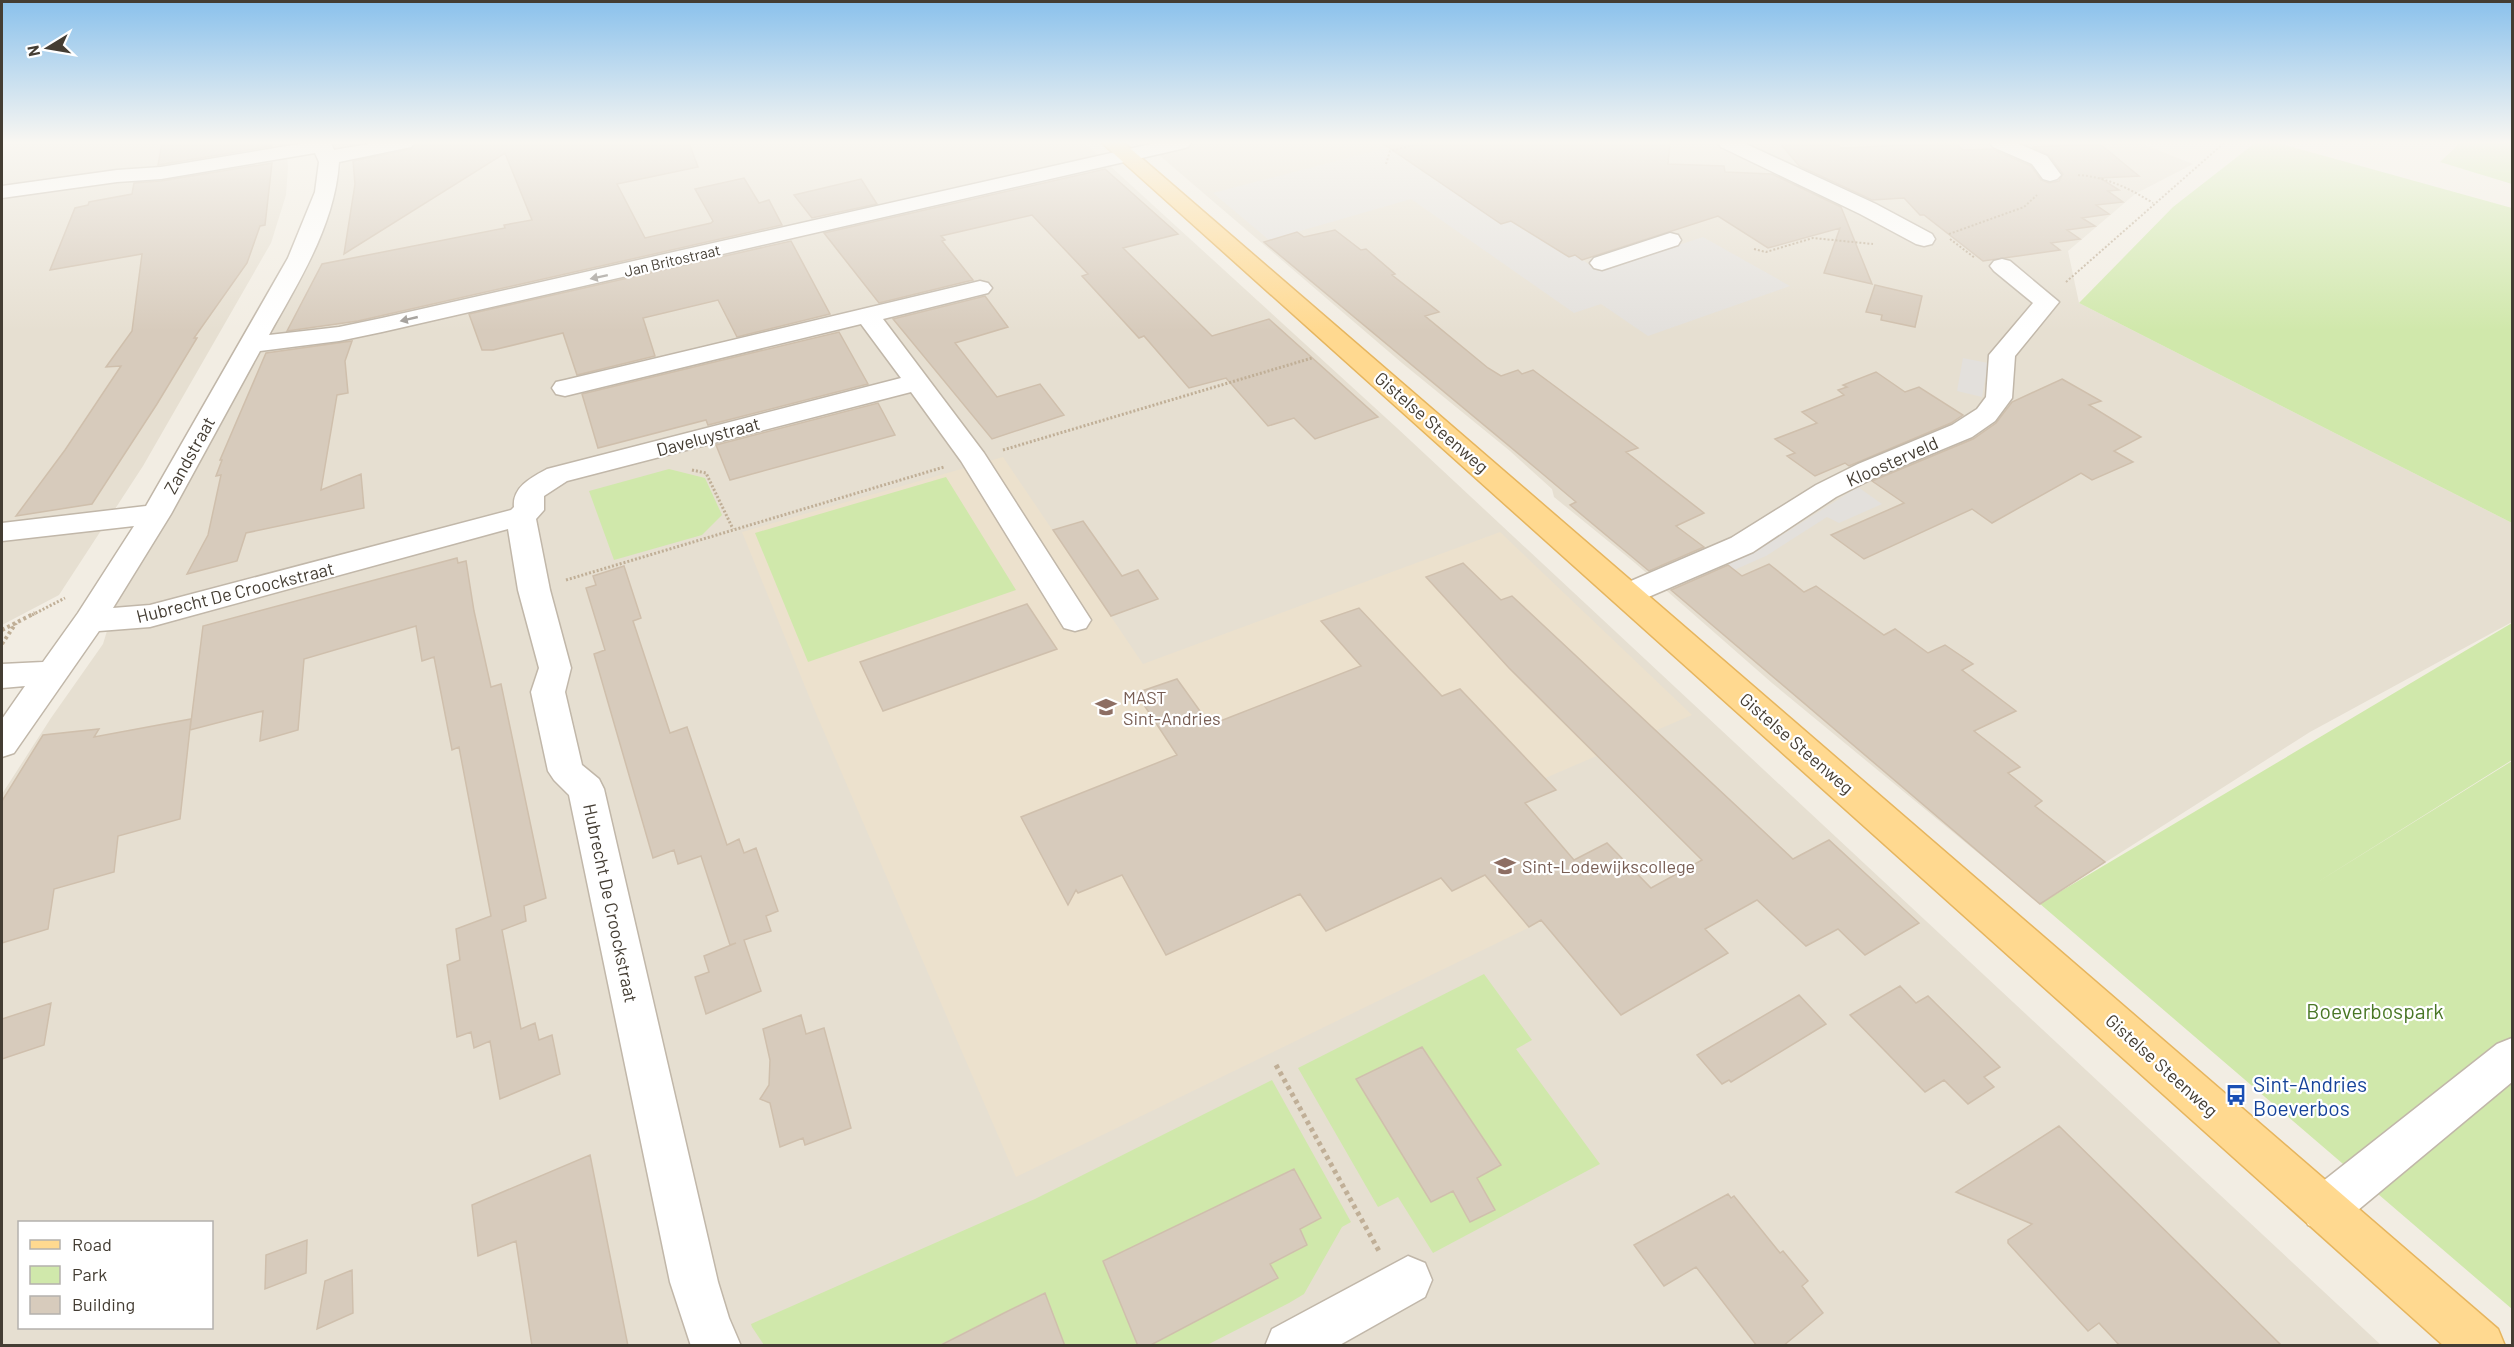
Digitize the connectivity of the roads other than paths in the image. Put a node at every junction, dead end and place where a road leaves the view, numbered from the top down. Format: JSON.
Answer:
{"nodes":[{"id":1,"x":321,"y":206,"type":"edge"},
{"id":2,"x":881,"y":206,"type":"edge"},
{"id":3,"x":1184,"y":206,"type":"edge"},
{"id":4,"x":1861,"y":206,"type":"edge"},
{"id":5,"x":1924,"y":239,"type":"road end"},
{"id":6,"x":1670,"y":240,"type":"dead end"},
{"id":7,"x":1602,"y":263,"type":"dead end"},
{"id":8,"x":2002,"y":266,"type":"dead end"},
{"id":9,"x":980,"y":288,"type":"dead end"},
{"id":10,"x":868,"y":316,"type":"junction"},
{"id":11,"x":249,"y":345,"type":"junction"},
{"id":12,"x":917,"y":382,"type":"junction"},
{"id":13,"x":565,"y":388,"type":"dead end"},
{"id":14,"x":156,"y":514,"type":"junction"},
{"id":15,"x":521,"y":516,"type":"junction"},
{"id":16,"x":2,"y":532,"type":"edge"},
{"id":17,"x":1628,"y":594,"type":"junction"},
{"id":18,"x":1075,"y":620,"type":"dead end"},
{"id":19,"x":89,"y":621,"type":"junction"},
{"id":20,"x":51,"y":673,"type":"junction"},
{"id":21,"x":2,"y":676,"type":"edge"},
{"id":22,"x":2,"y":744,"type":"edge"},
{"id":23,"x":2512,"y":1057,"type":"edge"},
{"id":24,"x":2324,"y":1209,"type":"junction"},
{"id":25,"x":1403,"y":1283,"type":"road end"},
{"id":26,"x":717,"y":1346,"type":"edge"},
{"id":27,"x":1289,"y":1346,"type":"edge"},
{"id":28,"x":2481,"y":1346,"type":"edge"}],
"edges":[{"from":1,"to":11,"type":"street","name":"Zandstraat"},
{"from":2,"to":11,"type":"street","name":"Jan Britostraat","one_way":true},
{"from":3,"to":17,"type":"main road","name":"Gistelse Steenweg"},
{"from":4,"to":5,"type":"street"},
{"from":6,"to":7,"type":"street"},
{"from":8,"to":17,"type":"street","name":"Kloosterveld"},
{"from":9,"to":10,"type":"street"},
{"from":10,"to":12,"type":"street"},
{"from":10,"to":13,"type":"street"},
{"from":11,"to":14,"type":"street","name":"Zandstraat"},
{"from":12,"to":15,"type":"street","name":"Daveluystraat"},
{"from":12,"to":18,"type":"street"},
{"from":14,"to":16,"type":"street"},
{"from":14,"to":19,"type":"street","name":"Zandstraat"},
{"from":15,"to":19,"type":"street","name":"Hubrecht De Croockstraat"},
{"from":15,"to":26,"type":"street","name":"Hubrecht De Croockstraat"},
{"from":17,"to":24,"type":"main road","name":"Gistelse Steenweg"},
{"from":19,"to":20,"type":"street","name":"Zandstraat"},
{"from":20,"to":21,"type":"street"},
{"from":20,"to":22,"type":"street","name":"Zandstraat"},
{"from":23,"to":24,"type":"street"},
{"from":24,"to":28,"type":"main road","name":"Gistelse Steenweg"},
{"from":25,"to":27,"type":"street"}]}
